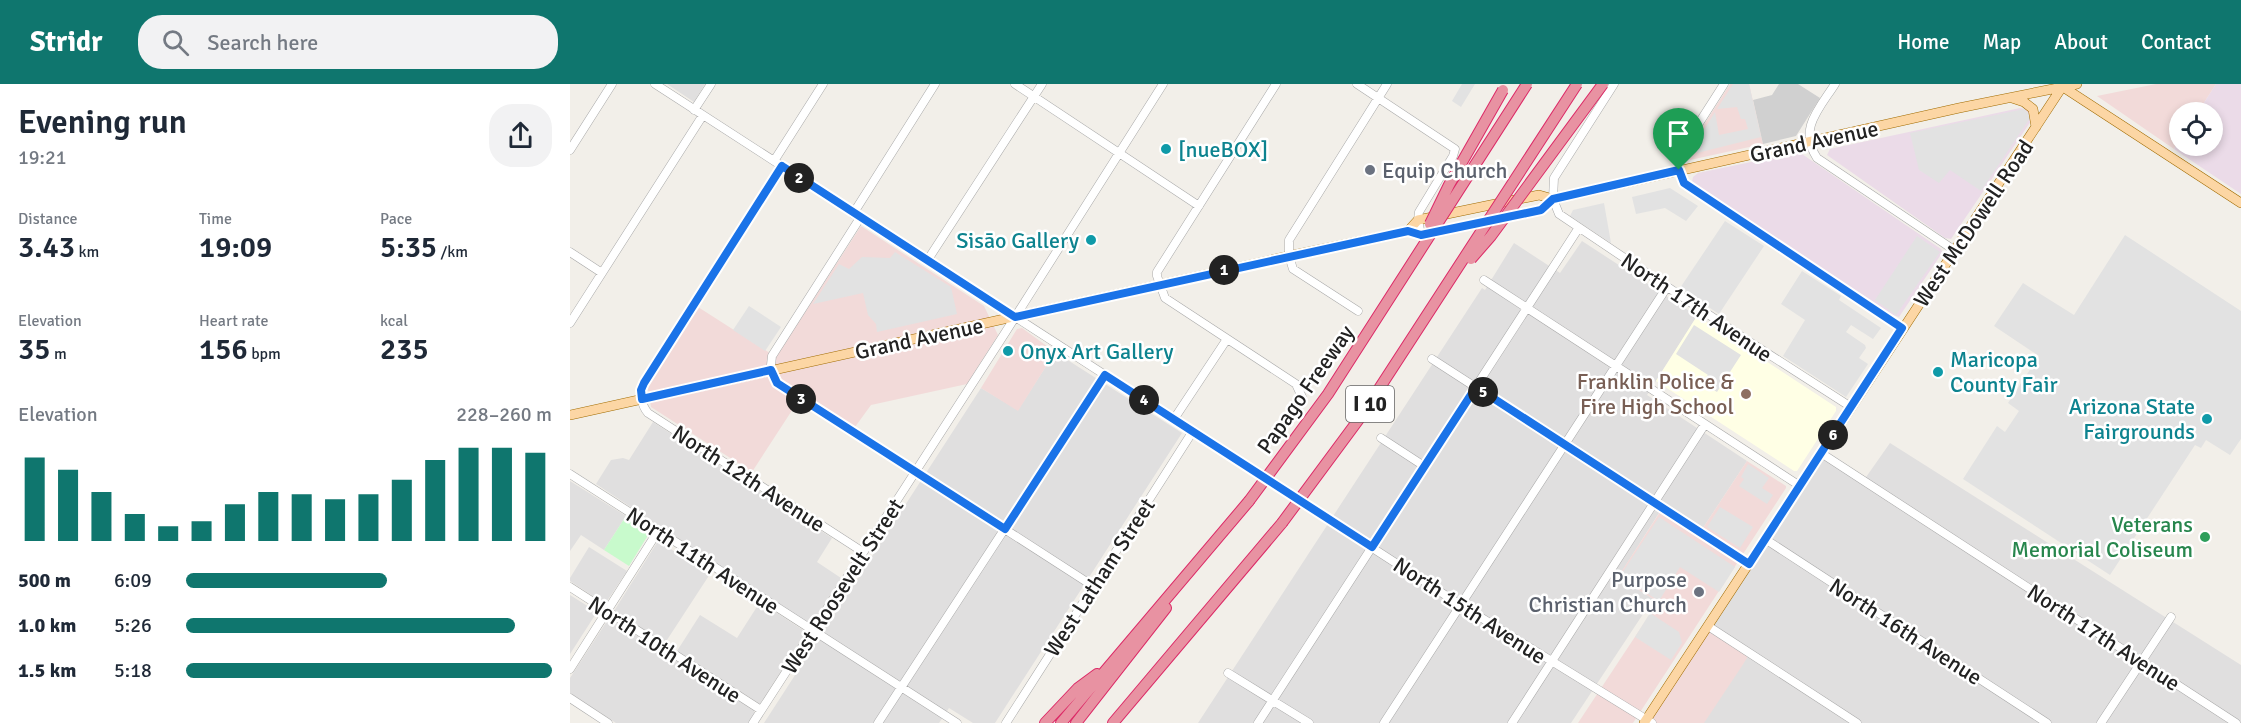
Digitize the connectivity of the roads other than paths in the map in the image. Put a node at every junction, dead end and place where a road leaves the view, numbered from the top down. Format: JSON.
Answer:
{"nodes":[{"id":1,"x":612,"y":84,"type":"edge"},
{"id":2,"x":655,"y":84,"type":"edge"},
{"id":3,"x":711,"y":84,"type":"edge"},
{"id":4,"x":823,"y":84,"type":"edge"},
{"id":5,"x":935,"y":84,"type":"edge"},
{"id":6,"x":1015,"y":84,"type":"edge"},
{"id":7,"x":1042,"y":84,"type":"edge"},
{"id":8,"x":1163,"y":84,"type":"edge"},
{"id":9,"x":1276,"y":84,"type":"edge"},
{"id":10,"x":1357,"y":84,"type":"edge"},
{"id":11,"x":1387,"y":84,"type":"edge"},
{"id":12,"x":1506,"y":84,"type":"edge"},
{"id":13,"x":1527,"y":84,"type":"edge"},
{"id":14,"x":1576,"y":84,"type":"edge"},
{"id":15,"x":1603,"y":84,"type":"edge"},
{"id":16,"x":1614,"y":84,"type":"edge"},
{"id":17,"x":1724,"y":84,"type":"edge"},
{"id":18,"x":1834,"y":84,"type":"edge"},
{"id":19,"x":2076,"y":84,"type":"edge"},
{"id":20,"x":2061,"y":85,"type":"edge"},
{"id":21,"x":1033,"y":96,"type":"junction"},
{"id":22,"x":1378,"y":98,"type":"junction"},
{"id":23,"x":2010,"y":98,"type":"junction"},
{"id":24,"x":694,"y":110,"type":"junction"},
{"id":25,"x":703,"y":115,"type":"junction"},
{"id":26,"x":2036,"y":128,"type":"junction"},
{"id":27,"x":1808,"y":141,"type":"junction"},
{"id":28,"x":570,"y":150,"type":"edge"},
{"id":29,"x":1119,"y":153,"type":"junction"},
{"id":30,"x":778,"y":164,"type":"junction"},
{"id":31,"x":1679,"y":170,"type":"junction"},
{"id":32,"x":1553,"y":199,"type":"junction"},
{"id":33,"x":2241,"y":203,"type":"edge"},
{"id":34,"x":1199,"y":206,"type":"junction"},
{"id":35,"x":856,"y":216,"type":"junction"},
{"id":36,"x":1418,"y":220,"type":"junction"},
{"id":37,"x":1578,"y":229,"type":"junction"},
{"id":38,"x":1408,"y":231,"type":"junction"},
{"id":39,"x":1421,"y":235,"type":"junction"},
{"id":40,"x":1954,"y":250,"type":"junction"},
{"id":41,"x":570,"y":252,"type":"edge"},
{"id":42,"x":1289,"y":256,"type":"junction"},
{"id":43,"x":927,"y":261,"type":"junction"},
{"id":44,"x":1409,"y":268,"type":"junction"},
{"id":45,"x":602,"y":273,"type":"junction"},
{"id":46,"x":1484,"y":280,"type":"dead end"},
{"id":47,"x":1450,"y":281,"type":"junction"},
{"id":48,"x":1160,"y":285,"type":"junction"},
{"id":49,"x":1667,"y":287,"type":"junction"},
{"id":50,"x":1527,"y":308,"type":"junction"},
{"id":51,"x":1358,"y":311,"type":"dead end"},
{"id":52,"x":1015,"y":317,"type":"junction"},
{"id":53,"x":570,"y":323,"type":"edge"},
{"id":54,"x":1902,"y":328,"type":"junction"},
{"id":55,"x":1227,"y":339,"type":"junction"},
{"id":56,"x":1432,"y":359,"type":"dead end"},
{"id":57,"x":1616,"y":366,"type":"junction"},
{"id":58,"x":771,"y":370,"type":"junction"},
{"id":59,"x":1105,"y":375,"type":"junction"},
{"id":60,"x":1476,"y":387,"type":"junction"},
{"id":61,"x":1302,"y":397,"type":"dead end"},
{"id":62,"x":642,"y":399,"type":"junction"},
{"id":63,"x":1851,"y":407,"type":"junction"},
{"id":64,"x":570,"y":415,"type":"edge"},
{"id":65,"x":1174,"y":419,"type":"junction"},
{"id":66,"x":1705,"y":424,"type":"junction"},
{"id":67,"x":1193,"y":431,"type":"junction"},
{"id":68,"x":1381,"y":438,"type":"dead end"},
{"id":69,"x":1565,"y":445,"type":"junction"},
{"id":70,"x":1821,"y":453,"type":"junction"},
{"id":71,"x":1424,"y":466,"type":"junction"},
{"id":72,"x":915,"y":472,"type":"junction"},
{"id":73,"x":570,"y":474,"type":"edge"},
{"id":74,"x":1800,"y":486,"type":"junction"},
{"id":75,"x":1654,"y":502,"type":"junction"},
{"id":76,"x":1005,"y":529,"type":"junction"},
{"id":77,"x":658,"y":531,"type":"junction"},
{"id":78,"x":1765,"y":539,"type":"junction"},
{"id":79,"x":1372,"y":547,"type":"junction"},
{"id":80,"x":1209,"y":550,"type":"junction"},
{"id":81,"x":863,"y":552,"type":"junction"},
{"id":82,"x":1749,"y":564,"type":"junction"},
{"id":83,"x":1094,"y":586,"type":"junction"},
{"id":84,"x":570,"y":587,"type":"edge"},
{"id":85,"x":1461,"y":605,"type":"junction"},
{"id":86,"x":607,"y":611,"type":"junction"},
{"id":87,"x":2171,"y":617,"type":"dead end"},
{"id":88,"x":1708,"y":626,"type":"junction"},
{"id":89,"x":812,"y":631,"type":"junction"},
{"id":90,"x":1551,"y":662,"type":"junction"},
{"id":91,"x":2141,"y":662,"type":"junction"},
{"id":92,"x":1111,"y":665,"type":"junction"},
{"id":93,"x":570,"y":669,"type":"edge"},
{"id":94,"x":1160,"y":669,"type":"junction"},
{"id":95,"x":1228,"y":674,"type":"dead end"},
{"id":96,"x":901,"y":687,"type":"junction"},
{"id":97,"x":570,"y":698,"type":"edge"},
{"id":98,"x":1273,"y":700,"type":"junction"},
{"id":99,"x":761,"y":710,"type":"junction"},
{"id":100,"x":1648,"y":722,"type":"edge"},
{"id":101,"x":608,"y":723,"type":"edge"},
{"id":102,"x":753,"y":723,"type":"edge"},
{"id":103,"x":878,"y":723,"type":"edge"},
{"id":104,"x":957,"y":723,"type":"edge"},
{"id":105,"x":1006,"y":723,"type":"edge"},
{"id":106,"x":1045,"y":723,"type":"edge"},
{"id":107,"x":1061,"y":723,"type":"edge"},
{"id":108,"x":1076,"y":723,"type":"edge"},
{"id":109,"x":1113,"y":723,"type":"edge"},
{"id":110,"x":1122,"y":723,"type":"edge"},
{"id":111,"x":1258,"y":723,"type":"edge"},
{"id":112,"x":1309,"y":723,"type":"edge"},
{"id":113,"x":1384,"y":723,"type":"edge"},
{"id":114,"x":1512,"y":723,"type":"edge"},
{"id":115,"x":1857,"y":723,"type":"edge"},
{"id":116,"x":2047,"y":723,"type":"edge"},
{"id":117,"x":2102,"y":723,"type":"edge"},
{"id":118,"x":2236,"y":723,"type":"edge"}],
"edges":[{"from":1,"to":28,"type":"street"},
{"from":2,"to":24,"type":"street","name":"North 15th Avenue"},
{"from":3,"to":24,"type":"street"},
{"from":4,"to":30,"type":"street"},
{"from":5,"to":35,"type":"street"},
{"from":6,"to":21,"type":"street"},
{"from":7,"to":21,"type":"street"},
{"from":8,"to":29,"type":"street","name":"West Roosevelt Street"},
{"from":9,"to":34,"type":"street"},
{"from":10,"to":22,"type":"street"},
{"from":11,"to":22,"type":"street"},
{"from":12,"to":44,"type":"highway","bridge":true},
{"from":13,"to":44,"type":"highway","name":"Papago Freeway","number":"I 10","bridge":true},
{"from":14,"to":47,"type":"highway","number":"I 10","bridge":true},
{"from":15,"to":47,"type":"highway","bridge":true},
{"from":16,"to":32,"type":"street"},
{"from":17,"to":31,"type":"street"},
{"from":18,"to":27,"type":"street"},
{"from":19,"to":20,"type":"main road","name":"Grand Avenue"},
{"from":20,"to":23,"type":"main road","name":"Grand Avenue"},
{"from":20,"to":26,"type":"main road","name":"West McDowell Road"},
{"from":20,"to":33,"type":"main road"},
{"from":21,"to":29,"type":"street"},
{"from":21,"to":43,"type":"street"},
{"from":22,"to":36,"type":"street"},
{"from":22,"to":42,"type":"street"},
{"from":23,"to":26,"type":"main road"},
{"from":23,"to":27,"type":"main road","name":"Grand Avenue"},
{"from":24,"to":25,"type":"street","name":"North 15th Avenue"},
{"from":25,"to":30,"type":"street","name":"North 15th Avenue"},
{"from":25,"to":45,"type":"street"},
{"from":26,"to":40,"type":"main road","name":"West McDowell Road"},
{"from":27,"to":31,"type":"main road","name":"Grand Avenue"},
{"from":27,"to":40,"type":"street"},
{"from":29,"to":34,"type":"street"},
{"from":29,"to":52,"type":"street","name":"West Roosevelt Street"},
{"from":30,"to":35,"type":"street","name":"North 15th Avenue"},
{"from":30,"to":62,"type":"street"},
{"from":31,"to":32,"type":"main road","name":"Grand Avenue"},
{"from":31,"to":54,"type":"street"},
{"from":32,"to":36,"type":"main road","name":"Grand Avenue"},
{"from":32,"to":37,"type":"street","name":"North 17th Avenue"},
{"from":32,"to":39,"type":"main road","name":"Grand Avenue"},
{"from":34,"to":48,"type":"street"},
{"from":35,"to":43,"type":"street","name":"North 15th Avenue"},
{"from":35,"to":58,"type":"street"},
{"from":36,"to":38,"type":"main road"},
{"from":36,"to":39,"type":"street"},
{"from":37,"to":49,"type":"street","name":"North 17th Avenue"},
{"from":37,"to":50,"type":"street"},
{"from":38,"to":39,"type":"main road","name":"Grand Avenue"},
{"from":38,"to":42,"type":"main road","name":"Grand Avenue"},
{"from":40,"to":54,"type":"main road","name":"West McDowell Road"},
{"from":41,"to":45,"type":"street"},
{"from":42,"to":48,"type":"main road","name":"Grand Avenue"},
{"from":42,"to":51,"type":"street"},
{"from":43,"to":52,"type":"street","name":"North 15th Avenue"},
{"from":44,"to":80,"type":"highway","name":"Papago Freeway","number":"I 10","bridge":true},
{"from":45,"to":53,"type":"street"},
{"from":46,"to":50,"type":"street"},
{"from":47,"to":94,"type":"highway","number":"I 10","bridge":true},
{"from":48,"to":52,"type":"main road","name":"Grand Avenue"},
{"from":48,"to":55,"type":"street"},
{"from":49,"to":57,"type":"street"},
{"from":49,"to":63,"type":"street","name":"North 17th Avenue"},
{"from":50,"to":57,"type":"street"},
{"from":50,"to":60,"type":"street"},
{"from":52,"to":58,"type":"main road","name":"Grand Avenue"},
{"from":52,"to":59,"type":"street","name":"North 15th Avenue"},
{"from":52,"to":72,"type":"street","name":"West Roosevelt Street"},
{"from":54,"to":63,"type":"main road","name":"West McDowell Road"},
{"from":55,"to":61,"type":"street"},
{"from":55,"to":65,"type":"street"},
{"from":56,"to":60,"type":"street"},
{"from":57,"to":66,"type":"street"},
{"from":57,"to":69,"type":"street"},
{"from":58,"to":62,"type":"main road","name":"Grand Avenue"},
{"from":58,"to":72,"type":"street"},
{"from":59,"to":65,"type":"street","name":"North 15th Avenue"},
{"from":59,"to":76,"type":"street"},
{"from":60,"to":69,"type":"street"},
{"from":60,"to":71,"type":"street"},
{"from":62,"to":64,"type":"main road","name":"Grand Avenue"},
{"from":62,"to":81,"type":"street","name":"North 12th Avenue"},
{"from":63,"to":70,"type":"main road","name":"West McDowell Road"},
{"from":65,"to":67,"type":"street","name":"North 15th Avenue"},
{"from":66,"to":74,"type":"street"},
{"from":66,"to":75,"type":"street"},
{"from":67,"to":79,"type":"street","name":"North 15th Avenue"},
{"from":67,"to":83,"type":"street","name":"West Latham Street"},
{"from":68,"to":71,"type":"street"},
{"from":69,"to":75,"type":"street"},
{"from":69,"to":85,"type":"street"},
{"from":70,"to":74,"type":"main road","name":"West McDowell Road"},
{"from":70,"to":91,"type":"street","name":"North 17th Avenue"},
{"from":71,"to":79,"type":"street"},
{"from":72,"to":76,"type":"street"},
{"from":72,"to":81,"type":"street","name":"West Roosevelt Street"},
{"from":73,"to":77,"type":"street","name":"North 11th Avenue"},
{"from":74,"to":78,"type":"main road","name":"West McDowell Road"},
{"from":75,"to":82,"type":"street"},
{"from":75,"to":90,"type":"street"},
{"from":76,"to":83,"type":"street"},
{"from":76,"to":96,"type":"street"},
{"from":77,"to":86,"type":"street"},
{"from":77,"to":89,"type":"street","name":"North 11th Avenue"},
{"from":78,"to":82,"type":"main road","name":"West McDowell Road"},
{"from":78,"to":116,"type":"street","name":"North 16th Avenue"},
{"from":79,"to":85,"type":"street","name":"North 15th Avenue"},
{"from":79,"to":98,"type":"street"},
{"from":80,"to":92,"type":"highway","name":"Papago Freeway","number":"I 10"},
{"from":80,"to":108,"type":"highway"},
{"from":81,"to":89,"type":"street","name":"West Roosevelt Street"},
{"from":82,"to":88,"type":"main road","name":"West McDowell Road"},
{"from":83,"to":105,"type":"street","name":"West Latham Street"},
{"from":84,"to":86,"type":"street","name":"North 10th Avenue"},
{"from":85,"to":90,"type":"street","name":"North 15th Avenue"},
{"from":85,"to":113,"type":"street"},
{"from":86,"to":93,"type":"street"},
{"from":86,"to":99,"type":"street","name":"North 10th Avenue"},
{"from":87,"to":91,"type":"street"},
{"from":88,"to":100,"type":"main road","name":"West McDowell Road"},
{"from":88,"to":115,"type":"street"},
{"from":89,"to":96,"type":"street","name":"North 11th Avenue"},
{"from":89,"to":99,"type":"street","name":"West Roosevelt Street"},
{"from":90,"to":100,"type":"street","name":"North 15th Avenue"},
{"from":90,"to":114,"type":"street"},
{"from":91,"to":117,"type":"street"},
{"from":91,"to":118,"type":"street","name":"North 17th Avenue"},
{"from":92,"to":106,"type":"highway"},
{"from":92,"to":107,"type":"highway","name":"Papago Freeway","number":"I 10"},
{"from":94,"to":109,"type":"highway","number":"I 10"},
{"from":94,"to":110,"type":"highway"},
{"from":95,"to":98,"type":"street"},
{"from":96,"to":103,"type":"street"},
{"from":96,"to":104,"type":"street","name":"North 11th Avenue"},
{"from":97,"to":101,"type":"street"},
{"from":98,"to":111,"type":"street"},
{"from":98,"to":112,"type":"street"},
{"from":99,"to":102,"type":"street","name":"West Roosevelt Street"}]}
